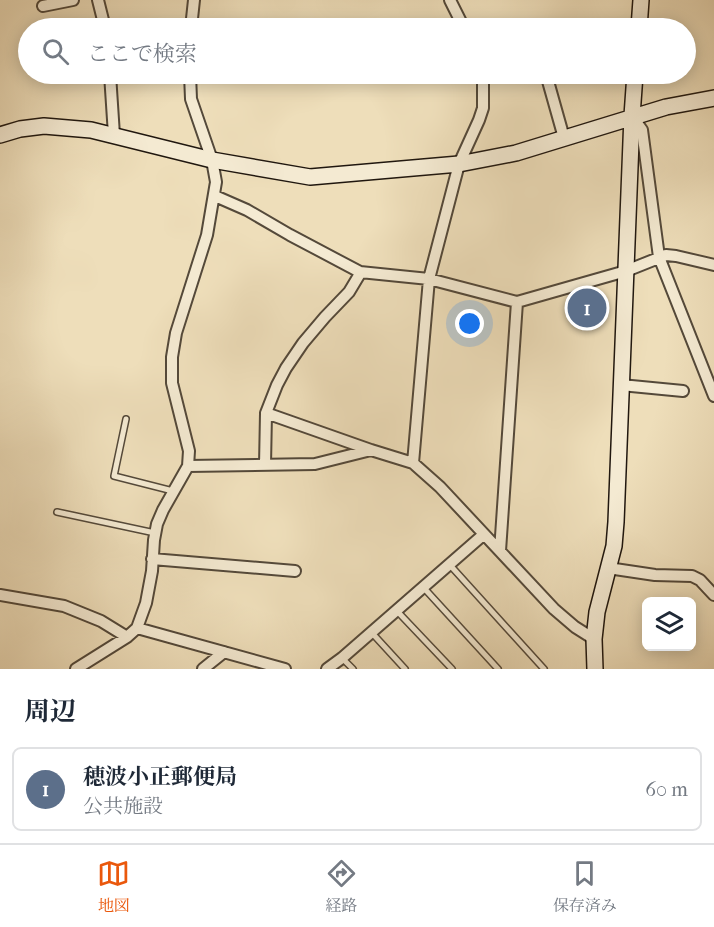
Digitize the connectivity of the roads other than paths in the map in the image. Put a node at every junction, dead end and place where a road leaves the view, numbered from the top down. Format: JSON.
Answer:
{"nodes":[{"id":1,"x":74,"y":0,"type":"edge"},
{"id":2,"x":98,"y":0,"type":"edge"},
{"id":3,"x":194,"y":0,"type":"edge"},
{"id":4,"x":450,"y":0,"type":"edge"},
{"id":5,"x":641,"y":0,"type":"edge"},
{"id":6,"x":43,"y":6,"type":"dead end"},
{"id":7,"x":102,"y":18,"type":"edge"},
{"id":8,"x":192,"y":18,"type":"edge"},
{"id":9,"x":459,"y":18,"type":"edge"},
{"id":10,"x":640,"y":18,"type":"edge"},
{"id":11,"x":111,"y":84,"type":"edge"},
{"id":12,"x":190,"y":84,"type":"edge"},
{"id":13,"x":483,"y":84,"type":"edge"},
{"id":14,"x":549,"y":84,"type":"edge"},
{"id":15,"x":634,"y":84,"type":"edge"},
{"id":16,"x":714,"y":98,"type":"edge"},
{"id":17,"x":632,"y":116,"type":"junction"},
{"id":18,"x":0,"y":135,"type":"edge"},
{"id":19,"x":114,"y":135,"type":"junction"},
{"id":20,"x":564,"y":138,"type":"junction"},
{"id":21,"x":212,"y":160,"type":"junction"},
{"id":22,"x":459,"y":164,"type":"junction"},
{"id":23,"x":215,"y":196,"type":"junction"},
{"id":24,"x":659,"y":257,"type":"junction"},
{"id":25,"x":714,"y":265,"type":"edge"},
{"id":26,"x":626,"y":271,"type":"junction"},
{"id":27,"x":361,"y":272,"type":"junction"},
{"id":28,"x":429,"y":279,"type":"junction"},
{"id":29,"x":517,"y":302,"type":"junction"},
{"id":30,"x":621,"y":385,"type":"junction"},
{"id":31,"x":683,"y":391,"type":"dead end"},
{"id":32,"x":714,"y":396,"type":"edge"},
{"id":33,"x":266,"y":413,"type":"junction"},
{"id":34,"x":126,"y":419,"type":"dead end"},
{"id":35,"x":371,"y":450,"type":"junction"},
{"id":36,"x":413,"y":463,"type":"junction"},
{"id":37,"x":265,"y":465,"type":"junction"},
{"id":38,"x":188,"y":466,"type":"junction"},
{"id":39,"x":175,"y":491,"type":"junction"},
{"id":40,"x":57,"y":512,"type":"dead end"},
{"id":41,"x":155,"y":533,"type":"junction"},
{"id":42,"x":483,"y":534,"type":"junction"},
{"id":43,"x":500,"y":551,"type":"junction"},
{"id":44,"x":152,"y":559,"type":"junction"},
{"id":45,"x":449,"y":564,"type":"junction"},
{"id":46,"x":608,"y":568,"type":"junction"},
{"id":47,"x":295,"y":571,"type":"dead end"},
{"id":48,"x":423,"y":587,"type":"junction"},
{"id":49,"x":0,"y":595,"type":"edge"},
{"id":50,"x":714,"y":595,"type":"edge"},
{"id":51,"x":396,"y":610,"type":"junction"},
{"id":52,"x":137,"y":628,"type":"junction"},
{"id":53,"x":371,"y":632,"type":"junction"},
{"id":54,"x":127,"y":637,"type":"junction"},
{"id":55,"x":594,"y":639,"type":"junction"},
{"id":56,"x":224,"y":652,"type":"junction"},
{"id":57,"x":342,"y":658,"type":"junction"},
{"id":58,"x":94,"y":665,"type":"edge"},
{"id":59,"x":598,"y":666,"type":"edge"},
{"id":60,"x":76,"y":669,"type":"edge"},
{"id":61,"x":203,"y":669,"type":"edge"},
{"id":62,"x":285,"y":669,"type":"edge"},
{"id":63,"x":327,"y":669,"type":"edge"},
{"id":64,"x":353,"y":669,"type":"edge"},
{"id":65,"x":405,"y":669,"type":"edge"},
{"id":66,"x":452,"y":669,"type":"edge"},
{"id":67,"x":498,"y":669,"type":"edge"},
{"id":68,"x":544,"y":669,"type":"edge"}],
"edges":[{"from":1,"to":6,"type":"street"},
{"from":2,"to":7,"type":"street"},
{"from":3,"to":8,"type":"street"},
{"from":4,"to":9,"type":"street"},
{"from":5,"to":10,"type":"street"},
{"from":11,"to":19,"type":"street"},
{"from":12,"to":21,"type":"street"},
{"from":13,"to":22,"type":"street"},
{"from":14,"to":20,"type":"street"},
{"from":15,"to":17,"type":"street"},
{"from":16,"to":17,"type":"street"},
{"from":17,"to":20,"type":"street"},
{"from":17,"to":24,"type":"street"},
{"from":17,"to":26,"type":"street"},
{"from":18,"to":19,"type":"street"},
{"from":19,"to":21,"type":"street"},
{"from":20,"to":22,"type":"street"},
{"from":21,"to":22,"type":"street"},
{"from":21,"to":23,"type":"street"},
{"from":22,"to":28,"type":"street"},
{"from":23,"to":27,"type":"street"},
{"from":23,"to":38,"type":"street"},
{"from":24,"to":25,"type":"street"},
{"from":24,"to":26,"type":"street"},
{"from":24,"to":32,"type":"street"},
{"from":26,"to":29,"type":"street"},
{"from":26,"to":30,"type":"street"},
{"from":27,"to":28,"type":"street"},
{"from":27,"to":33,"type":"street"},
{"from":28,"to":29,"type":"street"},
{"from":28,"to":36,"type":"street"},
{"from":29,"to":43,"type":"street"},
{"from":30,"to":31,"type":"street"},
{"from":30,"to":46,"type":"street"},
{"from":33,"to":35,"type":"street"},
{"from":33,"to":37,"type":"street"},
{"from":34,"to":39,"type":"lane"},
{"from":35,"to":36,"type":"street"},
{"from":35,"to":37,"type":"street"},
{"from":36,"to":42,"type":"street"},
{"from":37,"to":38,"type":"street"},
{"from":38,"to":39,"type":"street"},
{"from":39,"to":41,"type":"street"},
{"from":40,"to":41,"type":"lane"},
{"from":41,"to":44,"type":"street"},
{"from":42,"to":43,"type":"street"},
{"from":42,"to":45,"type":"street"},
{"from":43,"to":55,"type":"street"},
{"from":44,"to":47,"type":"street"},
{"from":44,"to":52,"type":"street"},
{"from":45,"to":48,"type":"street"},
{"from":45,"to":68,"type":"lane"},
{"from":46,"to":50,"type":"street"},
{"from":46,"to":55,"type":"street"},
{"from":48,"to":51,"type":"street"},
{"from":48,"to":67,"type":"lane"},
{"from":49,"to":54,"type":"street"},
{"from":51,"to":53,"type":"street"},
{"from":51,"to":66,"type":"lane"},
{"from":52,"to":54,"type":"street"},
{"from":52,"to":56,"type":"street"},
{"from":53,"to":57,"type":"street"},
{"from":53,"to":65,"type":"lane"},
{"from":54,"to":58,"type":"street"},
{"from":55,"to":59,"type":"street"},
{"from":56,"to":61,"type":"street"},
{"from":56,"to":62,"type":"street"},
{"from":57,"to":63,"type":"street"},
{"from":57,"to":64,"type":"lane"},
{"from":58,"to":60,"type":"street"}]}
